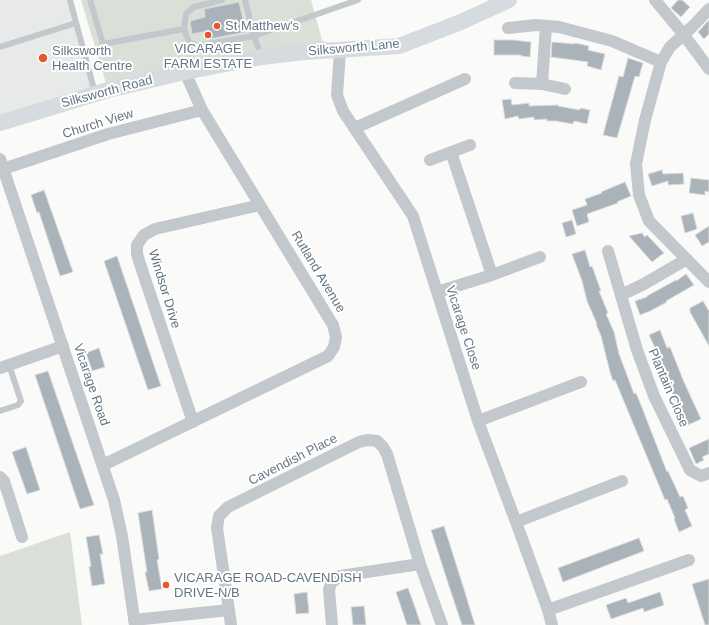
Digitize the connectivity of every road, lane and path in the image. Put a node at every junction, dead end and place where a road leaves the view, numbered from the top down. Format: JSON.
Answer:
{"nodes":[{"id":1,"x":70,"y":0,"type":"edge"},
{"id":2,"x":90,"y":0,"type":"edge"},
{"id":3,"x":222,"y":0,"type":"edge"},
{"id":4,"x":246,"y":0,"type":"edge"},
{"id":5,"x":358,"y":0,"type":"edge"},
{"id":6,"x":509,"y":0,"type":"edge"},
{"id":7,"x":655,"y":0,"type":"edge"},
{"id":8,"x":709,"y":9,"type":"edge"},
{"id":9,"x":76,"y":23,"type":"junction"},
{"id":10,"x":546,"y":26,"type":"junction"},
{"id":11,"x":508,"y":28,"type":"dead end"},
{"id":12,"x":184,"y":29,"type":"junction"},
{"id":13,"x":684,"y":35,"type":"junction"},
{"id":14,"x":254,"y":36,"type":"junction"},
{"id":15,"x":0,"y":47,"type":"edge"},
{"id":16,"x":340,"y":50,"type":"junction"},
{"id":17,"x":262,"y":57,"type":"junction"},
{"id":18,"x":660,"y":62,"type":"junction"},
{"id":19,"x":709,"y":69,"type":"edge"},
{"id":20,"x":184,"y":72,"type":"junction"},
{"id":21,"x":465,"y":78,"type":"dead end"},
{"id":22,"x":515,"y":83,"type":"dead end"},
{"id":23,"x":542,"y":84,"type":"junction"},
{"id":24,"x":566,"y":89,"type":"dead end"},
{"id":25,"x":96,"y":94,"type":"junction"},
{"id":26,"x":202,"y":110,"type":"junction"},
{"id":27,"x":0,"y":123,"type":"edge"},
{"id":28,"x":355,"y":128,"type":"junction"},
{"id":29,"x":470,"y":145,"type":"dead end"},
{"id":30,"x":451,"y":152,"type":"junction"},
{"id":31,"x":430,"y":160,"type":"dead end"},
{"id":32,"x":2,"y":164,"type":"edge"},
{"id":33,"x":260,"y":205,"type":"junction"},
{"id":34,"x":608,"y":251,"type":"dead end"},
{"id":35,"x":540,"y":257,"type":"dead end"},
{"id":36,"x":687,"y":259,"type":"junction"},
{"id":37,"x":492,"y":275,"type":"junction"},
{"id":38,"x":709,"y":282,"type":"edge"},
{"id":39,"x":437,"y":292,"type":"junction"},
{"id":40,"x":621,"y":295,"type":"junction"},
{"id":41,"x":62,"y":346,"type":"junction"},
{"id":42,"x":5,"y":367,"type":"edge"},
{"id":43,"x":581,"y":382,"type":"dead end"},
{"id":44,"x":0,"y":411,"type":"edge"},
{"id":45,"x":478,"y":421,"type":"junction"},
{"id":46,"x":193,"y":422,"type":"junction"},
{"id":47,"x":103,"y":465,"type":"junction"},
{"id":48,"x":709,"y":473,"type":"edge"},
{"id":49,"x":0,"y":477,"type":"edge"},
{"id":50,"x":622,"y":481,"type":"dead end"},
{"id":51,"x":516,"y":522,"type":"junction"},
{"id":52,"x":22,"y":537,"type":"dead end"},
{"id":53,"x":689,"y":560,"type":"dead end"},
{"id":54,"x":420,"y":564,"type":"junction"},
{"id":55,"x":229,"y":610,"type":"junction"},
{"id":56,"x":548,"y":610,"type":"junction"},
{"id":57,"x":134,"y":623,"type":"edge"},
{"id":58,"x":231,"y":625,"type":"edge"},
{"id":59,"x":332,"y":625,"type":"edge"},
{"id":60,"x":442,"y":625,"type":"edge"},
{"id":61,"x":552,"y":625,"type":"edge"}],
"edges":[{"from":1,"to":9,"type":"lane"},
{"from":2,"to":12,"type":"lane"},
{"from":3,"to":12,"type":"lane"},
{"from":4,"to":14,"type":"lane"},
{"from":5,"to":14,"type":"lane"},
{"from":6,"to":16,"type":"street","name":"Silksworth Lane"},
{"from":7,"to":13,"type":"street"},
{"from":8,"to":13,"type":"street"},
{"from":9,"to":15,"type":"lane"},
{"from":9,"to":25,"type":"lane"},
{"from":10,"to":11,"type":"street"},
{"from":10,"to":18,"type":"street"},
{"from":10,"to":23,"type":"street"},
{"from":12,"to":14,"type":"lane"},
{"from":13,"to":18,"type":"street"},
{"from":13,"to":19,"type":"street"},
{"from":14,"to":17,"type":"lane"},
{"from":16,"to":17,"type":"street","name":"Silksworth Lane"},
{"from":16,"to":28,"type":"street","name":"Vicarage Close"},
{"from":17,"to":20,"type":"street","name":"Silksworth Road"},
{"from":18,"to":36,"type":"street"},
{"from":20,"to":25,"type":"street","name":"Silksworth Road"},
{"from":20,"to":26,"type":"street","name":"Rutland Avenue"},
{"from":21,"to":28,"type":"street"},
{"from":22,"to":23,"type":"street"},
{"from":23,"to":24,"type":"street"},
{"from":25,"to":27,"type":"street","name":"Silksworth Road"},
{"from":26,"to":32,"type":"street","name":"Church View"},
{"from":26,"to":33,"type":"street","name":"Rutland Avenue"},
{"from":28,"to":39,"type":"street","name":"Vicarage Close"},
{"from":29,"to":30,"type":"street"},
{"from":30,"to":31,"type":"street"},
{"from":30,"to":37,"type":"street"},
{"from":32,"to":41,"type":"street","name":"Vicarage Road"},
{"from":33,"to":46,"type":"street","name":"Windsor Drive"},
{"from":33,"to":46,"type":"street","name":"Rutland Avenue"},
{"from":34,"to":40,"type":"street","name":"Plantain Close"},
{"from":35,"to":37,"type":"street"},
{"from":36,"to":38,"type":"street"},
{"from":36,"to":40,"type":"street"},
{"from":37,"to":39,"type":"street"},
{"from":39,"to":45,"type":"street","name":"Vicarage Close"},
{"from":40,"to":48,"type":"street","name":"Plantain Close"},
{"from":41,"to":42,"type":"street"},
{"from":41,"to":47,"type":"street","name":"Vicarage Road"},
{"from":42,"to":44,"type":"lane"},
{"from":43,"to":45,"type":"street"},
{"from":45,"to":51,"type":"street","name":"Vicarage Close"},
{"from":46,"to":47,"type":"street","name":"Rutland Avenue"},
{"from":47,"to":57,"type":"street","name":"Vicarage Road"},
{"from":49,"to":52,"type":"street"},
{"from":50,"to":51,"type":"street"},
{"from":51,"to":56,"type":"street","name":"Vicarage Close"},
{"from":53,"to":56,"type":"street"},
{"from":54,"to":55,"type":"street","name":"Cavendish Place"},
{"from":54,"to":59,"type":"street"},
{"from":54,"to":60,"type":"street","name":"Cavendish Place"},
{"from":55,"to":57,"type":"street"},
{"from":55,"to":58,"type":"street","name":"Cavendish Place"},
{"from":56,"to":61,"type":"street","name":"Vicarage Close"}]}
